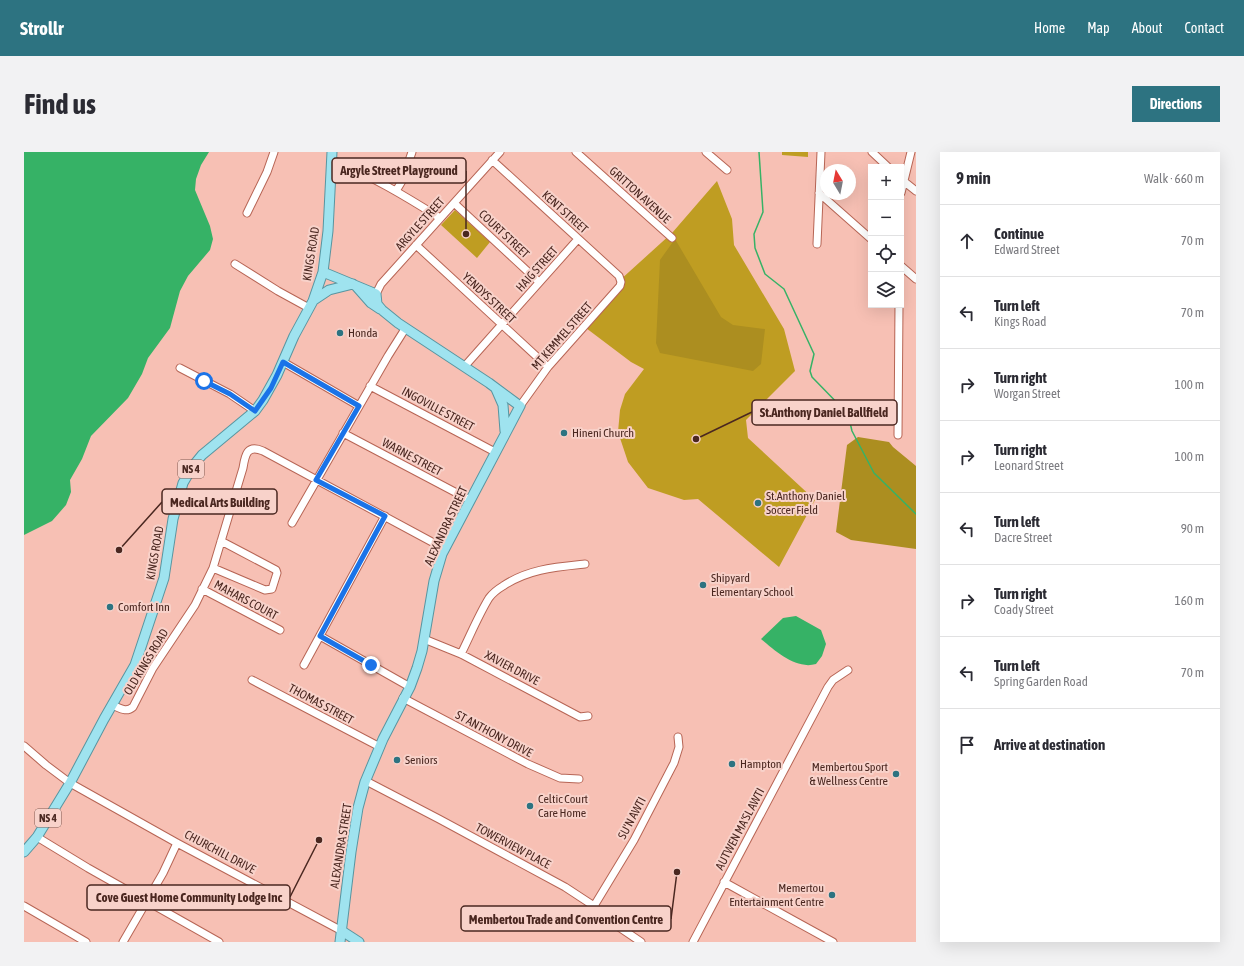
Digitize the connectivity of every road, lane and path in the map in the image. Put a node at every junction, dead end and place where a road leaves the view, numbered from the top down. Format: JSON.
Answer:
{"nodes":[{"id":1,"x":274,"y":152,"type":"edge"},
{"id":2,"x":412,"y":152,"type":"edge"},
{"id":3,"x":500,"y":152,"type":"edge"},
{"id":4,"x":576,"y":152,"type":"edge"},
{"id":5,"x":706,"y":152,"type":"edge"},
{"id":6,"x":821,"y":152,"type":"edge"},
{"id":7,"x":872,"y":152,"type":"edge"},
{"id":8,"x":911,"y":152,"type":"edge"},
{"id":9,"x":332,"y":156,"type":"edge"},
{"id":10,"x":492,"y":160,"type":"junction"},
{"id":11,"x":885,"y":164,"type":"edge"},
{"id":12,"x":727,"y":170,"type":"dead end"},
{"id":13,"x":904,"y":174,"type":"edge"},
{"id":14,"x":904,"y":182,"type":"edge"},
{"id":15,"x":396,"y":191,"type":"junction"},
{"id":16,"x":916,"y":191,"type":"edge"},
{"id":17,"x":819,"y":193,"type":"junction"},
{"id":18,"x":454,"y":203,"type":"junction"},
{"id":19,"x":246,"y":213,"type":"dead end"},
{"id":20,"x":440,"y":218,"type":"junction"},
{"id":21,"x":868,"y":236,"type":"edge"},
{"id":22,"x":672,"y":238,"type":"dead end"},
{"id":23,"x":578,"y":239,"type":"junction"},
{"id":24,"x":817,"y":244,"type":"dead end"},
{"id":25,"x":416,"y":245,"type":"junction"},
{"id":26,"x":235,"y":264,"type":"dead end"},
{"id":27,"x":904,"y":269,"type":"edge"},
{"id":28,"x":323,"y":272,"type":"junction"},
{"id":29,"x":916,"y":279,"type":"edge"},
{"id":30,"x":540,"y":282,"type":"junction"},
{"id":31,"x":621,"y":282,"type":"joint"},
{"id":32,"x":354,"y":285,"type":"junction"},
{"id":33,"x":376,"y":294,"type":"junction"},
{"id":34,"x":311,"y":304,"type":"junction"},
{"id":35,"x":899,"y":308,"type":"edge"},
{"id":36,"x":382,"y":310,"type":"junction"},
{"id":37,"x":502,"y":324,"type":"junction"},
{"id":38,"x":405,"y":328,"type":"junction"},
{"id":39,"x":283,"y":362,"type":"junction"},
{"id":40,"x":548,"y":366,"type":"junction"},
{"id":41,"x":464,"y":367,"type":"junction"},
{"id":42,"x":180,"y":368,"type":"dead end"},
{"id":43,"x":370,"y":386,"type":"junction"},
{"id":44,"x":495,"y":388,"type":"junction"},
{"id":45,"x":359,"y":406,"type":"junction"},
{"id":46,"x":520,"y":406,"type":"junction"},
{"id":47,"x":255,"y":411,"type":"junction"},
{"id":48,"x":506,"y":432,"type":"junction"},
{"id":49,"x":344,"y":433,"type":"junction"},
{"id":50,"x":898,"y":435,"type":"dead end"},
{"id":51,"x":495,"y":452,"type":"junction"},
{"id":52,"x":316,"y":480,"type":"junction"},
{"id":53,"x":470,"y":500,"type":"junction"},
{"id":54,"x":385,"y":516,"type":"junction"},
{"id":55,"x":292,"y":524,"type":"dead end"},
{"id":56,"x":220,"y":541,"type":"junction"},
{"id":57,"x":445,"y":548,"type":"junction"},
{"id":58,"x":585,"y":564,"type":"dead end"},
{"id":59,"x":213,"y":568,"type":"junction"},
{"id":60,"x":202,"y":589,"type":"junction"},
{"id":61,"x":280,"y":630,"type":"dead end"},
{"id":62,"x":320,"y":636,"type":"junction"},
{"id":63,"x":424,"y":639,"type":"junction"},
{"id":64,"x":461,"y":654,"type":"junction"},
{"id":65,"x":304,"y":665,"type":"dead end"},
{"id":66,"x":848,"y":670,"type":"dead end"},
{"id":67,"x":252,"y":680,"type":"dead end"},
{"id":68,"x":410,"y":687,"type":"junction"},
{"id":69,"x":403,"y":698,"type":"junction"},
{"id":70,"x":112,"y":705,"type":"junction"},
{"id":71,"x":588,"y":716,"type":"dead end"},
{"id":72,"x":678,"y":736,"type":"dead end"},
{"id":73,"x":24,"y":746,"type":"edge"},
{"id":74,"x":380,"y":747,"type":"junction"},
{"id":75,"x":579,"y":778,"type":"dead end"},
{"id":76,"x":366,"y":781,"type":"junction"},
{"id":77,"x":70,"y":783,"type":"junction"},
{"id":78,"x":37,"y":836,"type":"junction"},
{"id":79,"x":178,"y":843,"type":"junction"},
{"id":80,"x":24,"y":852,"type":"edge"},
{"id":81,"x":724,"y":882,"type":"junction"},
{"id":82,"x":146,"y":902,"type":"junction"},
{"id":83,"x":24,"y":906,"type":"edge"},
{"id":84,"x":594,"y":906,"type":"junction"},
{"id":85,"x":342,"y":932,"type":"junction"},
{"id":86,"x":86,"y":942,"type":"edge"},
{"id":87,"x":123,"y":942,"type":"edge"},
{"id":88,"x":219,"y":942,"type":"edge"},
{"id":89,"x":340,"y":942,"type":"edge"},
{"id":90,"x":359,"y":942,"type":"edge"},
{"id":91,"x":641,"y":942,"type":"edge"},
{"id":92,"x":693,"y":942,"type":"edge"},
{"id":93,"x":833,"y":942,"type":"edge"}],
"edges":[{"from":1,"to":19,"type":"street"},
{"from":2,"to":15,"type":"street"},
{"from":3,"to":10,"type":"street","name":"ARGYLE STREET"},
{"from":4,"to":22,"type":"street","name":"GRITTON AVENUE"},
{"from":5,"to":12,"type":"street"},
{"from":6,"to":17,"type":"street"},
{"from":7,"to":11,"type":"street"},
{"from":8,"to":13,"type":"street"},
{"from":9,"to":15,"type":"street"},
{"from":9,"to":28,"type":"main road","name":"KINGS ROAD","number":"NS 4"},
{"from":10,"to":18,"type":"street","name":"ARGYLE STREET"},
{"from":10,"to":23,"type":"street","name":"KENT STREET"},
{"from":14,"to":16,"type":"street"},
{"from":15,"to":20,"type":"street"},
{"from":17,"to":21,"type":"street"},
{"from":17,"to":24,"type":"street"},
{"from":18,"to":20,"type":"street","name":"ARGYLE STREET"},
{"from":18,"to":30,"type":"street","name":"COURT STREET"},
{"from":20,"to":25,"type":"street","name":"ARGYLE STREET"},
{"from":23,"to":30,"type":"street","name":"HAIG STREET"},
{"from":23,"to":31,"type":"street","name":"KENT STREET"},
{"from":25,"to":33,"type":"street","name":"ARGYLE STREET"},
{"from":25,"to":37,"type":"street","name":"YENDYS STREET"},
{"from":26,"to":34,"type":"street"},
{"from":27,"to":29,"type":"street"},
{"from":28,"to":32,"type":"main road"},
{"from":28,"to":34,"type":"main road","name":"KINGS ROAD","number":"NS 4"},
{"from":30,"to":37,"type":"street","name":"HAIG STREET"},
{"from":31,"to":40,"type":"street","name":"MT KEMMEL STREET"},
{"from":32,"to":33,"type":"main road"},
{"from":32,"to":34,"type":"main road"},
{"from":32,"to":36,"type":"main road"},
{"from":33,"to":36,"type":"main road"},
{"from":34,"to":39,"type":"main road","name":"KINGS ROAD","number":"NS 4"},
{"from":35,"to":50,"type":"street"},
{"from":36,"to":38,"type":"main road"},
{"from":37,"to":40,"type":"street","name":"YENDYS STREET"},
{"from":37,"to":41,"type":"street","name":"HAIG STREET"},
{"from":38,"to":41,"type":"main road"},
{"from":38,"to":43,"type":"street"},
{"from":39,"to":45,"type":"street"},
{"from":39,"to":47,"type":"main road","name":"KINGS ROAD","number":"NS 4"},
{"from":40,"to":46,"type":"street","name":"MT KEMMEL STREET"},
{"from":41,"to":44,"type":"main road"},
{"from":42,"to":47,"type":"street"},
{"from":43,"to":45,"type":"street"},
{"from":43,"to":51,"type":"street","name":"INGOVILLE STREET"},
{"from":44,"to":46,"type":"main road"},
{"from":44,"to":48,"type":"main road"},
{"from":45,"to":49,"type":"street"},
{"from":46,"to":48,"type":"main road","name":"ALEXANDRA STREET"},
{"from":47,"to":70,"type":"main road","name":"KINGS ROAD","number":"NS 4"},
{"from":48,"to":51,"type":"main road","name":"ALEXANDRA STREET"},
{"from":49,"to":52,"type":"street"},
{"from":49,"to":53,"type":"street","name":"WARNE STREET"},
{"from":51,"to":53,"type":"main road","name":"ALEXANDRA STREET"},
{"from":52,"to":54,"type":"street","name":"OLD KINGS ROAD"},
{"from":52,"to":55,"type":"street"},
{"from":52,"to":56,"type":"street","name":"OLD KINGS ROAD"},
{"from":53,"to":57,"type":"main road","name":"ALEXANDRA STREET"},
{"from":54,"to":57,"type":"street","name":"OLD KINGS ROAD"},
{"from":54,"to":62,"type":"street"},
{"from":56,"to":59,"type":"street","name":"OLD KINGS ROAD"},
{"from":56,"to":59,"type":"street"},
{"from":57,"to":63,"type":"main road","name":"ALEXANDRA STREET"},
{"from":58,"to":64,"type":"street"},
{"from":59,"to":60,"type":"street","name":"OLD KINGS ROAD"},
{"from":60,"to":61,"type":"street","name":"MAHARS COURT"},
{"from":60,"to":70,"type":"street","name":"OLD KINGS ROAD"},
{"from":62,"to":65,"type":"street"},
{"from":62,"to":68,"type":"street"},
{"from":63,"to":64,"type":"street","name":"XAVIER DRIVE"},
{"from":63,"to":68,"type":"main road","name":"ALEXANDRA STREET"},
{"from":64,"to":71,"type":"street","name":"XAVIER DRIVE"},
{"from":66,"to":81,"type":"street","name":"AUTWEN MA'SL AWTI"},
{"from":67,"to":74,"type":"street","name":"THOMAS STREET"},
{"from":68,"to":69,"type":"main road","name":"ALEXANDRA STREET"},
{"from":69,"to":74,"type":"main road","name":"ALEXANDRA STREET"},
{"from":69,"to":75,"type":"street","name":"ST ANTHONY DRIVE"},
{"from":70,"to":77,"type":"main road","name":"KINGS ROAD","number":"NS 4"},
{"from":72,"to":84,"type":"street","name":"SU'N AWTI"},
{"from":73,"to":77,"type":"street","name":"CHURCHILL DRIVE"},
{"from":74,"to":76,"type":"main road","name":"ALEXANDRA STREET"},
{"from":76,"to":84,"type":"street","name":"TOWERVIEW PLACE"},
{"from":76,"to":85,"type":"main road","name":"ALEXANDRA STREET"},
{"from":77,"to":78,"type":"main road","name":"KINGS ROAD","number":"NS 4"},
{"from":77,"to":79,"type":"street","name":"CHURCHILL DRIVE"},
{"from":78,"to":80,"type":"main road","name":"KINGS ROAD","number":"NS 4"},
{"from":78,"to":82,"type":"street"},
{"from":79,"to":82,"type":"street"},
{"from":79,"to":85,"type":"street","name":"CHURCHILL DRIVE"},
{"from":81,"to":92,"type":"street","name":"AUTWEN MA'SL AWTI"},
{"from":81,"to":93,"type":"street"},
{"from":82,"to":87,"type":"street"},
{"from":82,"to":88,"type":"street"},
{"from":83,"to":86,"type":"street"},
{"from":84,"to":91,"type":"street","name":"TOWERVIEW PLACE"},
{"from":85,"to":89,"type":"main road","name":"ALEXANDRA STREET"},
{"from":85,"to":90,"type":"main road","name":"CHURCHILL DRIVE"}]}
